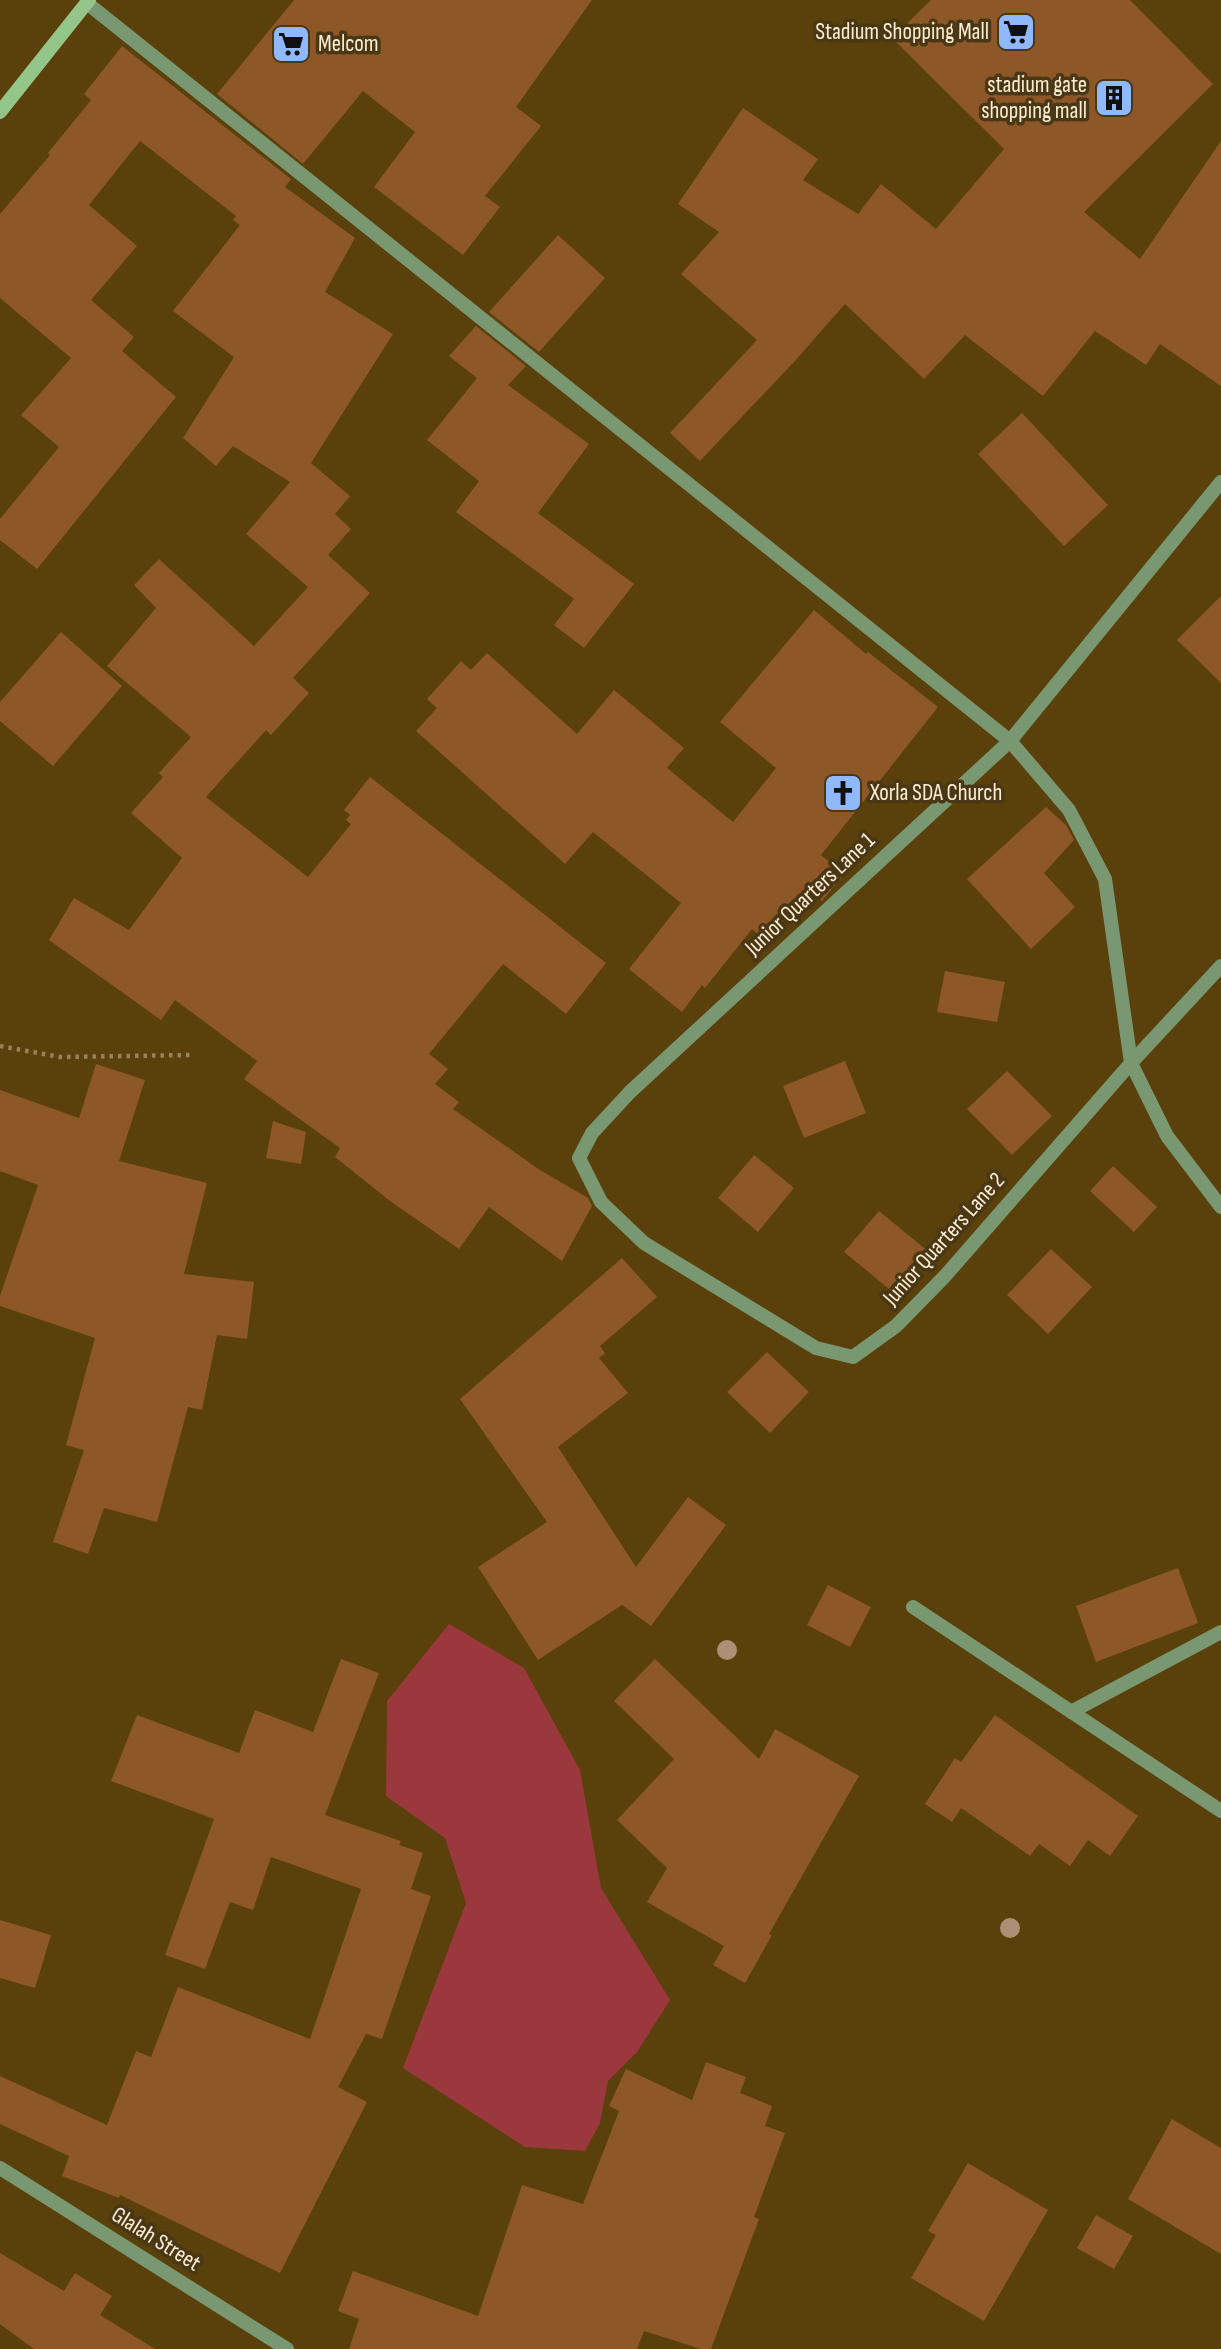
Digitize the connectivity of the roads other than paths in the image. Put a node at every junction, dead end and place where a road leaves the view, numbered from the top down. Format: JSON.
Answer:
{"nodes":[{"id":1,"x":88,"y":1,"type":"edge"},
{"id":2,"x":0,"y":112,"type":"edge"},
{"id":3,"x":1221,"y":482,"type":"edge"},
{"id":4,"x":1010,"y":741,"type":"junction"},
{"id":5,"x":1221,"y":966,"type":"edge"},
{"id":6,"x":1131,"y":1063,"type":"junction"},
{"id":7,"x":1221,"y":1207,"type":"edge"},
{"id":8,"x":644,"y":1243,"type":"joint"},
{"id":9,"x":913,"y":1607,"type":"dead end"},
{"id":10,"x":1221,"y":1632,"type":"edge"},
{"id":11,"x":1071,"y":1712,"type":"junction"},
{"id":12,"x":1221,"y":1811,"type":"edge"},
{"id":13,"x":0,"y":2168,"type":"edge"},
{"id":14,"x":288,"y":2349,"type":"edge"}],
"edges":[{"from":1,"to":2,"type":"main road"},
{"from":1,"to":4,"type":"street"},
{"from":3,"to":4,"type":"street","name":"Junior Quarters Lane 1"},
{"from":4,"to":6,"type":"street"},
{"from":4,"to":8,"type":"street","name":"Junior Quarters Lane 1"},
{"from":5,"to":6,"type":"street","name":"Junior Quarters Lane 2"},
{"from":6,"to":7,"type":"street"},
{"from":6,"to":8,"type":"street","name":"Junior Quarters Lane 2"},
{"from":9,"to":11,"type":"street"},
{"from":10,"to":11,"type":"street"},
{"from":11,"to":12,"type":"street"},
{"from":13,"to":14,"type":"street","name":"Glalah Street"}]}
